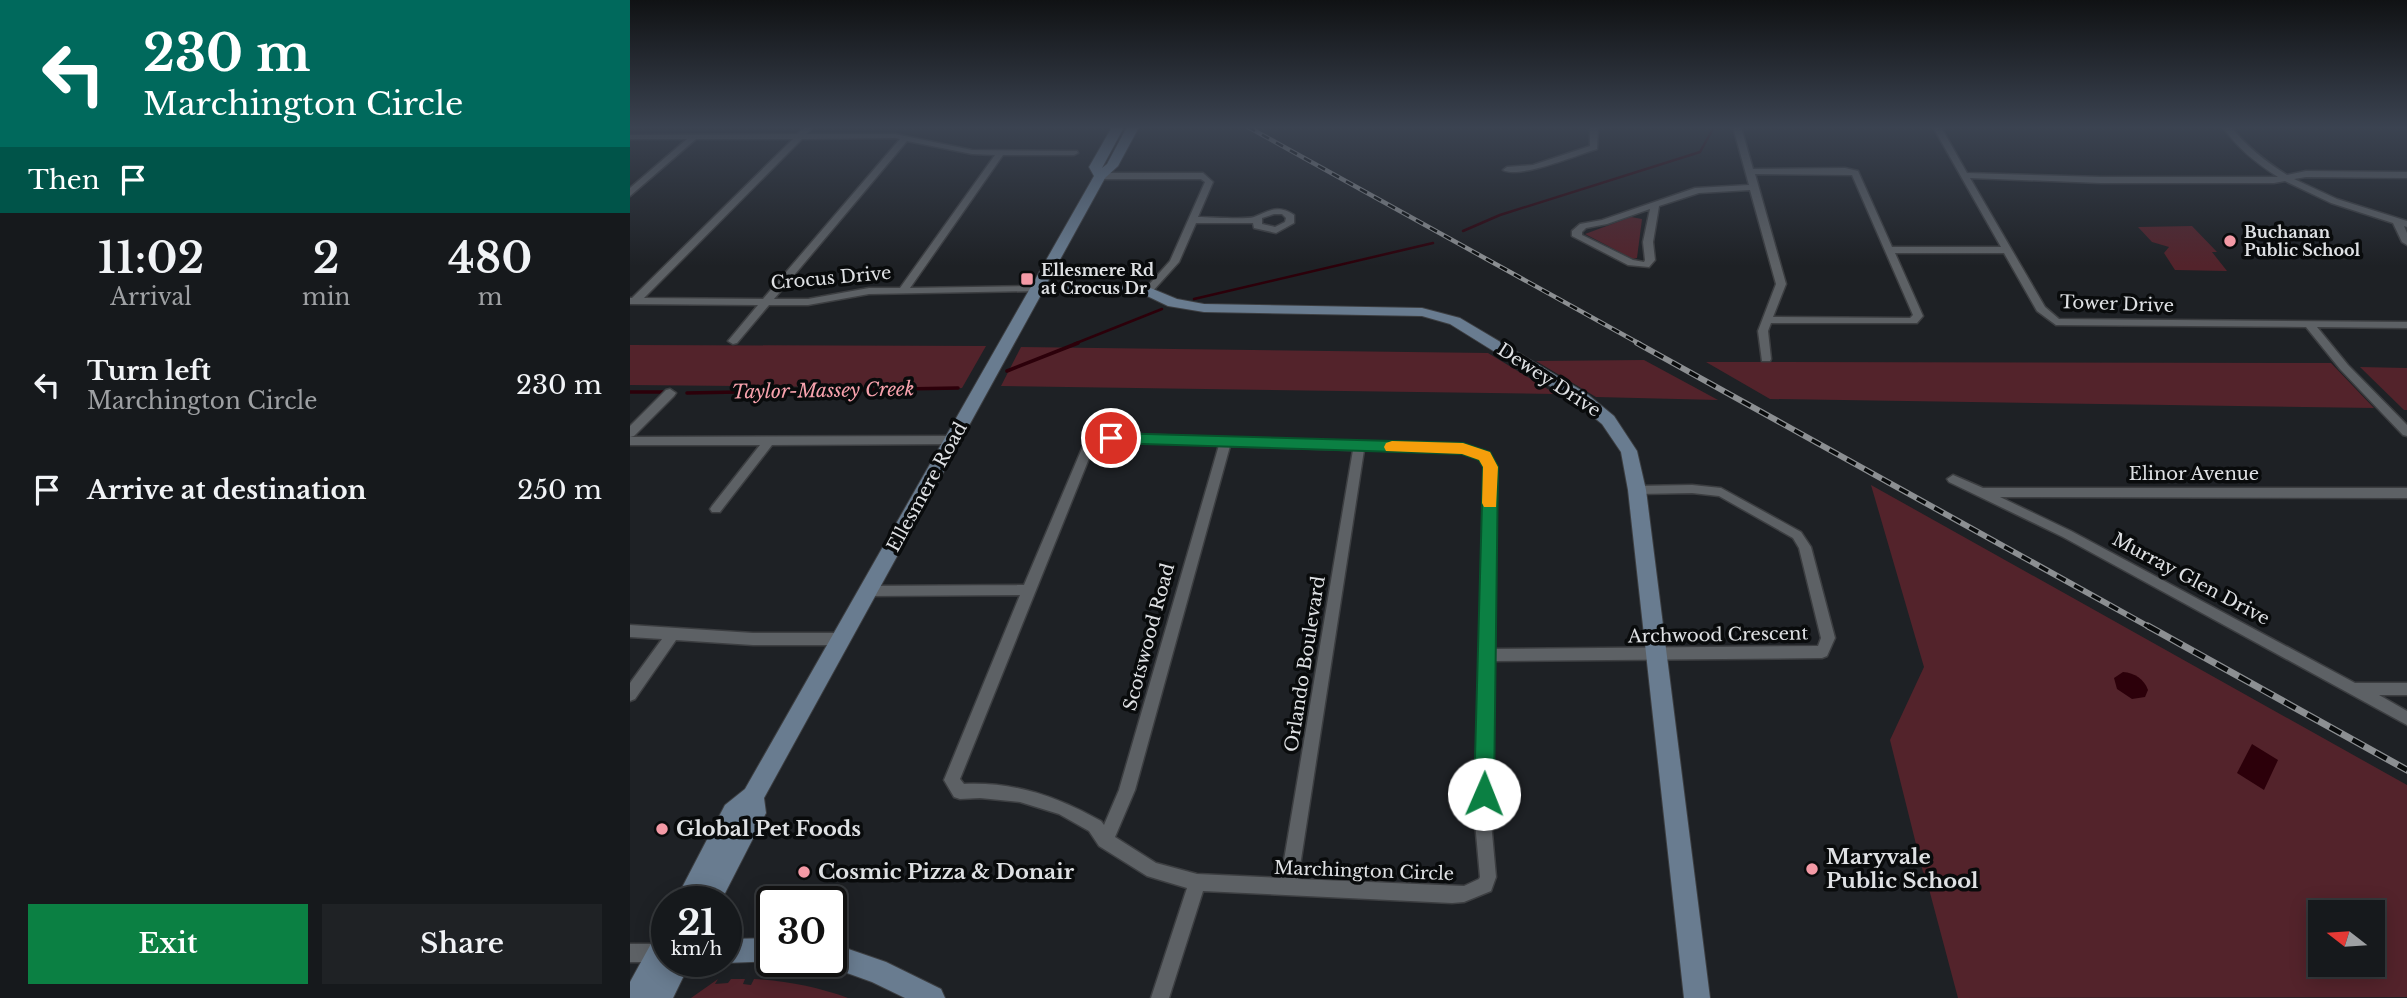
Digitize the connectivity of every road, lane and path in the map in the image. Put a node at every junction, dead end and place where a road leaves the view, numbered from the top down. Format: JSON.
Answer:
{"nodes":[{"id":1,"x":652,"y":174,"type":"edge"},
{"id":2,"x":762,"y":174,"type":"edge"},
{"id":3,"x":875,"y":174,"type":"edge"},
{"id":4,"x":985,"y":174,"type":"edge"},
{"id":5,"x":1103,"y":174,"type":"edge"},
{"id":6,"x":1749,"y":174,"type":"edge"},
{"id":7,"x":1855,"y":174,"type":"edge"},
{"id":8,"x":2282,"y":174,"type":"edge"},
{"id":9,"x":1965,"y":175,"type":"joint"},
{"id":10,"x":2407,"y":175,"type":"edge"},
{"id":11,"x":1100,"y":176,"type":"junction"},
{"id":12,"x":2288,"y":178,"type":"junction"},
{"id":13,"x":1753,"y":187,"type":"junction"},
{"id":14,"x":630,"y":193,"type":"edge"},
{"id":15,"x":1655,"y":205,"type":"junction"},
{"id":16,"x":1193,"y":220,"type":"junction"},
{"id":17,"x":1256,"y":220,"type":"dead end"},
{"id":18,"x":2402,"y":223,"type":"edge"},
{"id":19,"x":2407,"y":242,"type":"edge"},
{"id":20,"x":1890,"y":250,"type":"junction"},
{"id":21,"x":2007,"y":250,"type":"junction"},
{"id":22,"x":1036,"y":289,"type":"junction"},
{"id":23,"x":903,"y":290,"type":"junction"},
{"id":24,"x":1148,"y":292,"type":"junction"},
{"id":25,"x":632,"y":301,"type":"edge"},
{"id":26,"x":766,"y":302,"type":"junction"},
{"id":27,"x":1766,"y":320,"type":"junction"},
{"id":28,"x":2309,"y":325,"type":"junction"},
{"id":29,"x":2407,"y":325,"type":"edge"},
{"id":30,"x":733,"y":341,"type":"dead end"},
{"id":31,"x":1766,"y":359,"type":"dead end"},
{"id":32,"x":670,"y":393,"type":"dead end"},
{"id":33,"x":2407,"y":432,"type":"edge"},
{"id":34,"x":630,"y":433,"type":"edge"},
{"id":35,"x":954,"y":440,"type":"junction"},
{"id":36,"x":630,"y":441,"type":"edge"},
{"id":37,"x":768,"y":442,"type":"junction"},
{"id":38,"x":1225,"y":443,"type":"junction"},
{"id":39,"x":1359,"y":446,"type":"junction"},
{"id":40,"x":1953,"y":479,"type":"dead end"},
{"id":41,"x":1637,"y":490,"type":"junction"},
{"id":42,"x":1982,"y":492,"type":"junction"},
{"id":43,"x":2407,"y":493,"type":"edge"},
{"id":44,"x":716,"y":509,"type":"dead end"},
{"id":45,"x":1027,"y":590,"type":"junction"},
{"id":46,"x":868,"y":591,"type":"junction"},
{"id":47,"x":630,"y":631,"type":"edge"},
{"id":48,"x":672,"y":635,"type":"junction"},
{"id":49,"x":842,"y":639,"type":"junction"},
{"id":50,"x":1488,"y":655,"type":"junction"},
{"id":51,"x":1656,"y":655,"type":"junction"},
{"id":52,"x":2353,"y":689,"type":"junction"},
{"id":53,"x":2407,"y":689,"type":"edge"},
{"id":54,"x":630,"y":695,"type":"edge"},
{"id":55,"x":2407,"y":718,"type":"edge"},
{"id":56,"x":752,"y":797,"type":"junction"},
{"id":57,"x":1105,"y":840,"type":"junction"},
{"id":58,"x":1197,"y":882,"type":"junction"},
{"id":59,"x":695,"y":886,"type":"edge"},
{"id":60,"x":716,"y":886,"type":"edge"},
{"id":61,"x":1288,"y":888,"type":"junction"},
{"id":62,"x":651,"y":952,"type":"edge"},
{"id":63,"x":630,"y":953,"type":"edge"},
{"id":64,"x":847,"y":960,"type":"edge"},
{"id":65,"x":651,"y":976,"type":"edge"},
{"id":66,"x":663,"y":977,"type":"edge"},
{"id":67,"x":635,"y":998,"type":"edge"},
{"id":68,"x":659,"y":998,"type":"edge"},
{"id":69,"x":932,"y":998,"type":"edge"},
{"id":70,"x":1160,"y":998,"type":"edge"},
{"id":71,"x":1697,"y":998,"type":"edge"}],
"edges":[{"from":1,"to":14,"type":"street"},
{"from":2,"to":25,"type":"street"},
{"from":3,"to":26,"type":"street"},
{"from":4,"to":23,"type":"street"},
{"from":5,"to":11,"type":"street","name":"Ellesmere Road"},
{"from":6,"to":13,"type":"street"},
{"from":7,"to":20,"type":"street"},
{"from":8,"to":12,"type":"street"},
{"from":9,"to":12,"type":"street"},
{"from":9,"to":21,"type":"street","name":"Tower Drive"},
{"from":10,"to":12,"type":"street"},
{"from":11,"to":16,"type":"street"},
{"from":11,"to":22,"type":"street","name":"Ellesmere Road"},
{"from":12,"to":18,"type":"street"},
{"from":13,"to":15,"type":"street"},
{"from":13,"to":27,"type":"street"},
{"from":15,"to":15,"type":"street"},
{"from":16,"to":17,"type":"street"},
{"from":16,"to":24,"type":"street"},
{"from":18,"to":19,"type":"street"},
{"from":20,"to":21,"type":"street"},
{"from":20,"to":27,"type":"street"},
{"from":21,"to":28,"type":"street","name":"Tower Drive"},
{"from":22,"to":23,"type":"street","name":"Crocus Drive"},
{"from":22,"to":24,"type":"street","name":"Dewey Drive"},
{"from":22,"to":35,"type":"street","name":"Ellesmere Road"},
{"from":23,"to":26,"type":"street","name":"Crocus Drive"},
{"from":24,"to":41,"type":"street","name":"Dewey Drive"},
{"from":25,"to":26,"type":"street","name":"Crocus Drive"},
{"from":26,"to":30,"type":"street"},
{"from":27,"to":31,"type":"street"},
{"from":28,"to":29,"type":"street","name":"Tower Drive"},
{"from":28,"to":33,"type":"street"},
{"from":32,"to":34,"type":"street"},
{"from":35,"to":37,"type":"street"},
{"from":35,"to":46,"type":"street","name":"Ellesmere Road"},
{"from":36,"to":37,"type":"street"},
{"from":37,"to":44,"type":"street"},
{"from":38,"to":39,"type":"street","name":"Marchington Circle"},
{"from":38,"to":45,"type":"street","name":"Marchington Circle"},
{"from":38,"to":57,"type":"street","name":"Scotswood Road"},
{"from":39,"to":50,"type":"street","name":"Marchington Circle"},
{"from":39,"to":61,"type":"street","name":"Orlando Boulevard"},
{"from":40,"to":42,"type":"street","name":"Murray Glen Drive"},
{"from":41,"to":51,"type":"street","name":"Dewey Drive"},
{"from":41,"to":51,"type":"street","name":"Archwood Crescent"},
{"from":42,"to":43,"type":"street","name":"Elinor Avenue"},
{"from":42,"to":52,"type":"street","name":"Murray Glen Drive"},
{"from":45,"to":46,"type":"street"},
{"from":45,"to":57,"type":"street","name":"Marchington Circle"},
{"from":46,"to":49,"type":"street","name":"Ellesmere Road"},
{"from":47,"to":48,"type":"street"},
{"from":48,"to":49,"type":"street"},
{"from":48,"to":54,"type":"street"},
{"from":49,"to":56,"type":"street","name":"Ellesmere Road"},
{"from":50,"to":51,"type":"street","name":"Archwood Crescent"},
{"from":50,"to":61,"type":"street","name":"Marchington Circle"},
{"from":51,"to":71,"type":"street","name":"Dewey Drive"},
{"from":52,"to":53,"type":"street"},
{"from":52,"to":55,"type":"street","name":"Murray Glen Drive"},
{"from":56,"to":59,"type":"street","name":"Ellesmere Road"},
{"from":56,"to":60,"type":"street","name":"Ellesmere Road"},
{"from":57,"to":58,"type":"street","name":"Marchington Circle"},
{"from":58,"to":61,"type":"street","name":"Marchington Circle"},
{"from":58,"to":70,"type":"street"},
{"from":62,"to":63,"type":"street"},
{"from":64,"to":69,"type":"street"},
{"from":65,"to":67,"type":"street"},
{"from":66,"to":68,"type":"street"}]}
